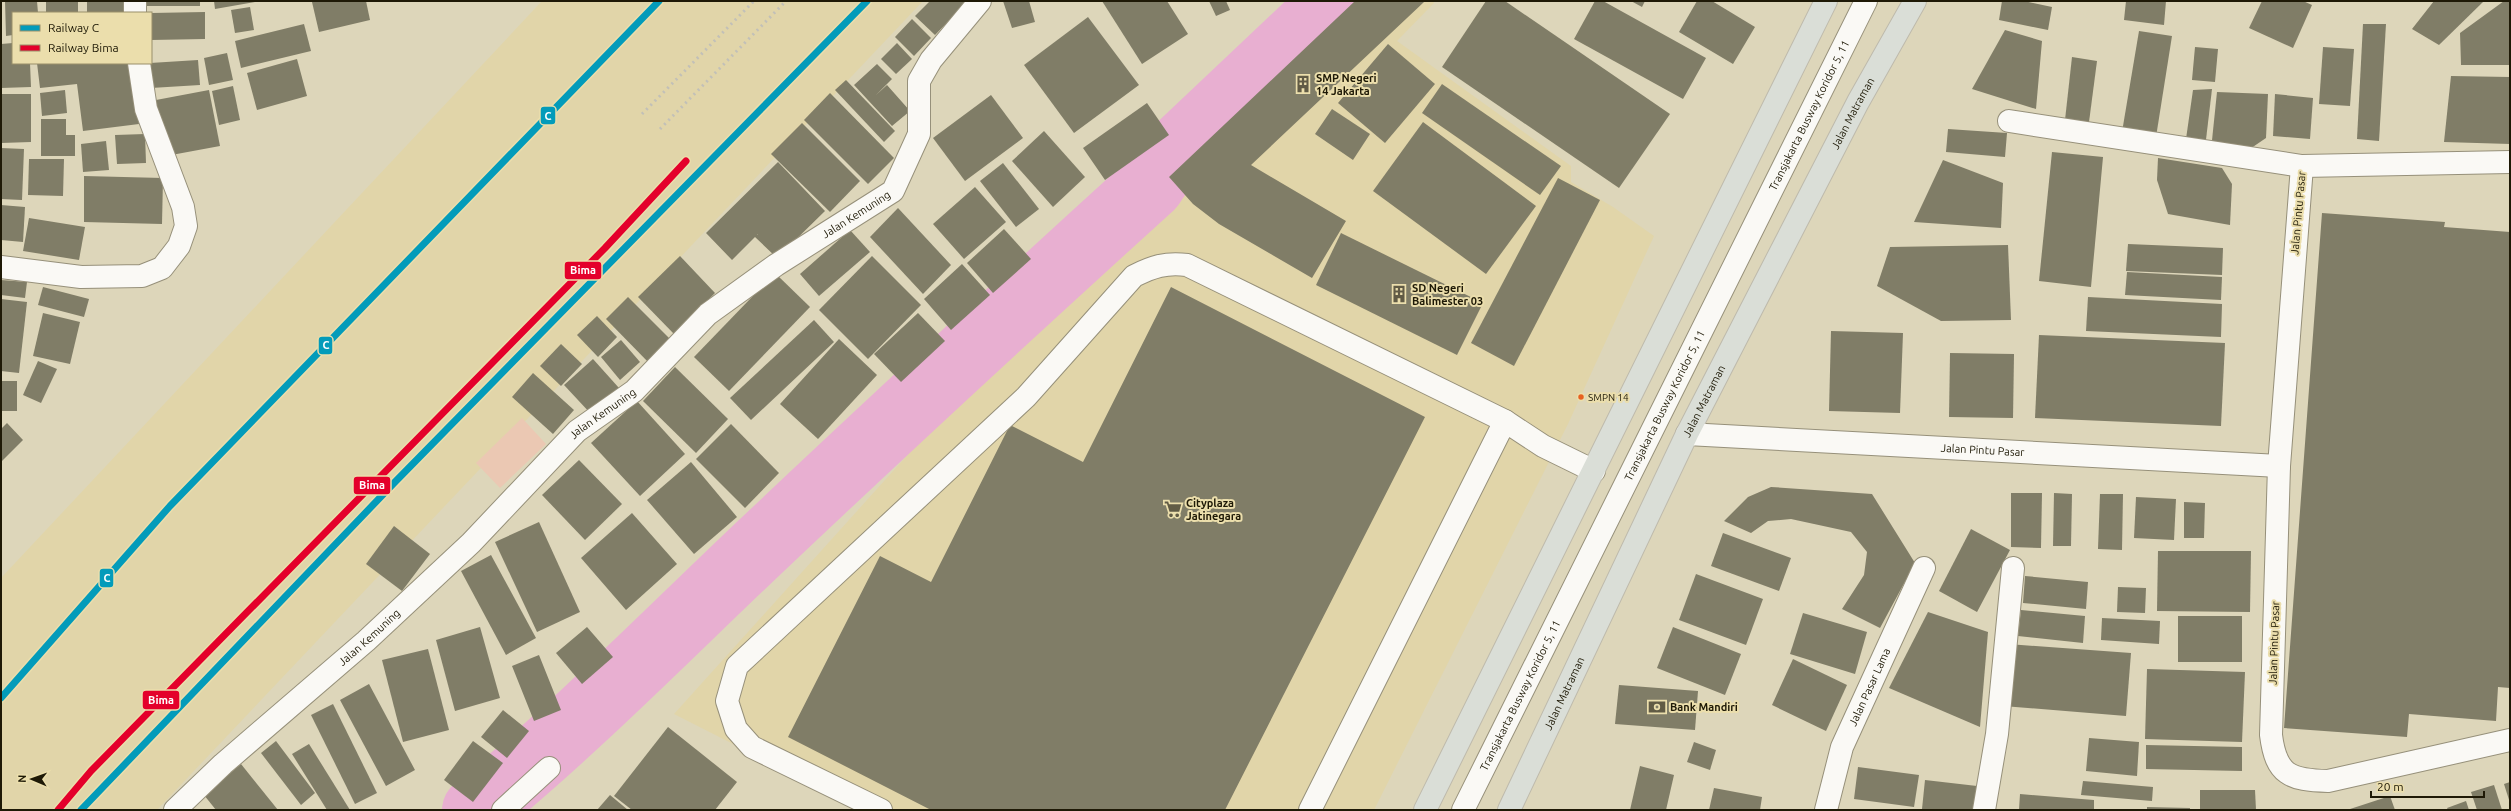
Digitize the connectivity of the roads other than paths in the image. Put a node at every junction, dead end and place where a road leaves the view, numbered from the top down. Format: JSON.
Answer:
{"nodes":[{"id":1,"x":135,"y":1,"type":"edge"},
{"id":2,"x":980,"y":1,"type":"edge"},
{"id":3,"x":1826,"y":1,"type":"edge"},
{"id":4,"x":1866,"y":1,"type":"edge"},
{"id":5,"x":1915,"y":1,"type":"edge"},
{"id":6,"x":135,"y":12,"type":"edge"},
{"id":7,"x":139,"y":64,"type":"edge"},
{"id":8,"x":2009,"y":121,"type":"dead end"},
{"id":9,"x":2510,"y":162,"type":"edge"},
{"id":10,"x":2302,"y":166,"type":"junction"},
{"id":11,"x":1,"y":267,"type":"edge"},
{"id":12,"x":1505,"y":422,"type":"junction"},
{"id":13,"x":1687,"y":434,"type":"junction"},
{"id":14,"x":2279,"y":466,"type":"junction"},
{"id":15,"x":1594,"y":471,"type":"junction"},
{"id":16,"x":1924,"y":568,"type":"dead end"},
{"id":17,"x":2013,"y":568,"type":"dead end"},
{"id":18,"x":2510,"y":740,"type":"edge"},
{"id":19,"x":549,"y":768,"type":"dead end"},
{"id":20,"x":175,"y":810,"type":"edge"},
{"id":21,"x":503,"y":810,"type":"edge"},
{"id":22,"x":880,"y":810,"type":"edge"},
{"id":23,"x":1310,"y":810,"type":"edge"},
{"id":24,"x":1425,"y":810,"type":"edge"},
{"id":25,"x":1463,"y":810,"type":"edge"},
{"id":26,"x":1509,"y":810,"type":"edge"},
{"id":27,"x":1826,"y":810,"type":"edge"},
{"id":28,"x":1984,"y":810,"type":"edge"}],
"edges":[{"from":1,"to":6,"type":"street"},
{"from":2,"to":20,"type":"street","name":"Jalan Kemuning"},
{"from":3,"to":15,"type":"main road"},
{"from":4,"to":25,"type":"street","name":"Transjakarta Busway Koridor 5, 11"},
{"from":5,"to":13,"type":"main road","name":"Jalan Matraman"},
{"from":7,"to":11,"type":"street"},
{"from":8,"to":10,"type":"street"},
{"from":9,"to":10,"type":"street","name":"Jalan Pintu Pasar"},
{"from":10,"to":14,"type":"street","name":"Jalan Pintu Pasar"},
{"from":12,"to":15,"type":"street"},
{"from":12,"to":22,"type":"street"},
{"from":12,"to":23,"type":"street"},
{"from":13,"to":14,"type":"street","name":"Jalan Pintu Pasar"},
{"from":13,"to":26,"type":"main road","name":"Jalan Matraman"},
{"from":14,"to":18,"type":"street","name":"Jalan Pintu Pasar"},
{"from":15,"to":24,"type":"main road"},
{"from":16,"to":27,"type":"street","name":"Jalan Pasar Lama"},
{"from":17,"to":28,"type":"street"},
{"from":19,"to":21,"type":"street"}]}
